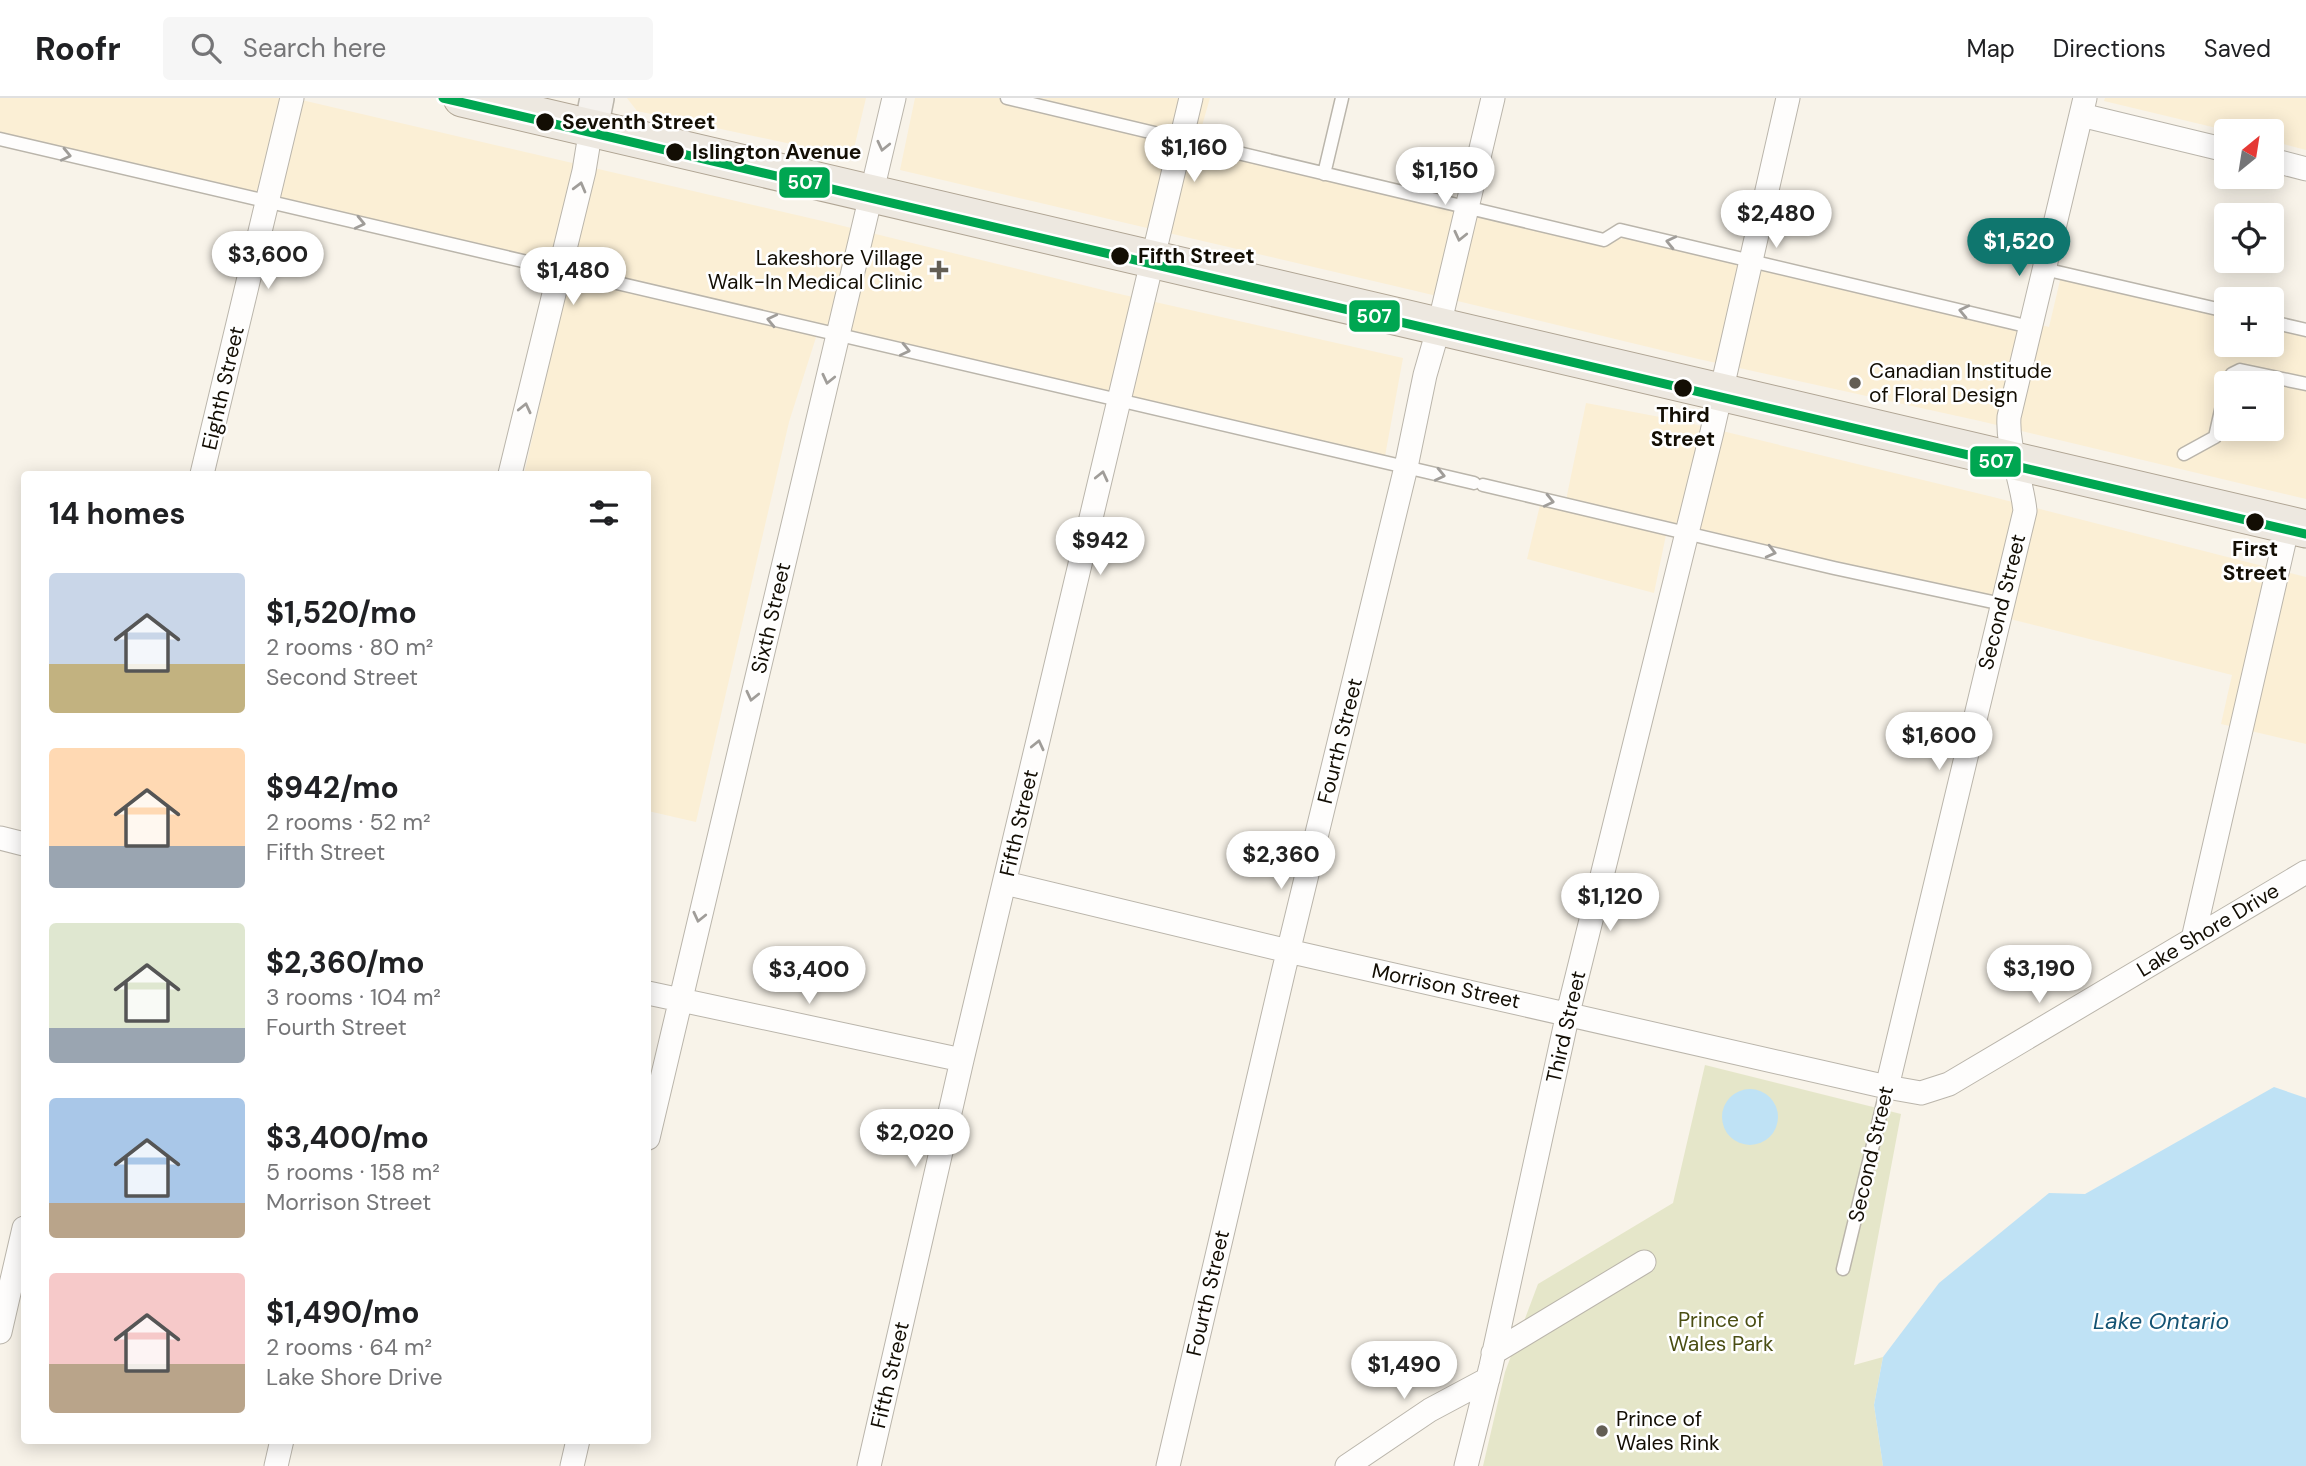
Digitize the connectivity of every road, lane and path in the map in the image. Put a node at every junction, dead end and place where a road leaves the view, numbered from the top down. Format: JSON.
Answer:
{"nodes":[{"id":1,"x":292,"y":98,"type":"edge"},
{"id":2,"x":462,"y":98,"type":"edge"},
{"id":3,"x":894,"y":98,"type":"edge"},
{"id":4,"x":1007,"y":98,"type":"edge"},
{"id":5,"x":1191,"y":98,"type":"edge"},
{"id":6,"x":1342,"y":98,"type":"edge"},
{"id":7,"x":1493,"y":98,"type":"edge"},
{"id":8,"x":1788,"y":98,"type":"edge"},
{"id":9,"x":1044,"y":103,"type":"edge"},
{"id":10,"x":2083,"y":107,"type":"edge"},
{"id":11,"x":594,"y":113,"type":"edge"},
{"id":12,"x":0,"y":139,"type":"edge"},
{"id":13,"x":1181,"y":140,"type":"junction"},
{"id":14,"x":2214,"y":146,"type":"edge"},
{"id":15,"x":2284,"y":163,"type":"edge"},
{"id":16,"x":2306,"y":169,"type":"edge"},
{"id":17,"x":1324,"y":174,"type":"junction"},
{"id":18,"x":871,"y":194,"type":"junction"},
{"id":19,"x":267,"y":201,"type":"junction"},
{"id":20,"x":1467,"y":207,"type":"junction"},
{"id":21,"x":1154,"y":259,"type":"junction"},
{"id":22,"x":1751,"y":260,"type":"junction"},
{"id":23,"x":2044,"y":269,"type":"junction"},
{"id":24,"x":559,"y":270,"type":"junction"},
{"id":25,"x":2214,"y":308,"type":"edge"},
{"id":26,"x":2284,"y":325,"type":"edge"},
{"id":27,"x":1439,"y":326,"type":"junction"},
{"id":28,"x":2030,"y":327,"type":"junction"},
{"id":29,"x":2306,"y":330,"type":"edge"},
{"id":30,"x":838,"y":335,"type":"junction"},
{"id":31,"x":2284,"y":379,"type":"edge"},
{"id":32,"x":2306,"y":384,"type":"edge"},
{"id":33,"x":1721,"y":392,"type":"junction"},
{"id":34,"x":1120,"y":400,"type":"junction"},
{"id":35,"x":2214,"y":437,"type":"edge"},
{"id":36,"x":2184,"y":454,"type":"dead end"},
{"id":37,"x":2015,"y":461,"type":"junction"},
{"id":38,"x":1406,"y":467,"type":"junction"},
{"id":39,"x":203,"y":471,"type":"edge"},
{"id":40,"x":511,"y":471,"type":"edge"},
{"id":41,"x":2297,"y":527,"type":"edge"},
{"id":42,"x":1687,"y":533,"type":"junction"},
{"id":43,"x":2002,"y":604,"type":"junction"},
{"id":44,"x":0,"y":838,"type":"edge"},
{"id":45,"x":21,"y":843,"type":"edge"},
{"id":46,"x":2306,"y":872,"type":"edge"},
{"id":47,"x":1005,"y":883,"type":"junction"},
{"id":48,"x":2193,"y":939,"type":"junction"},
{"id":49,"x":1288,"y":951,"type":"junction"},
{"id":50,"x":651,"y":994,"type":"edge"},
{"id":51,"x":679,"y":1000,"type":"junction"},
{"id":52,"x":1568,"y":1013,"type":"junction"},
{"id":53,"x":962,"y":1060,"type":"junction"},
{"id":54,"x":1887,"y":1087,"type":"junction"},
{"id":55,"x":651,"y":1125,"type":"edge"},
{"id":56,"x":21,"y":1241,"type":"edge"},
{"id":57,"x":1644,"y":1262,"type":"dead end"},
{"id":58,"x":1843,"y":1269,"type":"dead end"},
{"id":59,"x":0,"y":1332,"type":"edge"},
{"id":60,"x":1493,"y":1353,"type":"junction"},
{"id":61,"x":1488,"y":1379,"type":"junction"},
{"id":62,"x":281,"y":1444,"type":"edge"},
{"id":63,"x":577,"y":1444,"type":"edge"},
{"id":64,"x":276,"y":1466,"type":"edge"},
{"id":65,"x":572,"y":1466,"type":"edge"},
{"id":66,"x":869,"y":1466,"type":"edge"},
{"id":67,"x":1168,"y":1466,"type":"edge"},
{"id":68,"x":1347,"y":1466,"type":"edge"},
{"id":69,"x":1466,"y":1466,"type":"edge"}],
"edges":[{"from":1,"to":19,"type":"street","name":"Eighth Street"},
{"from":2,"to":11,"type":"main road"},
{"from":3,"to":18,"type":"street","name":"Sixth Street","one_way":true},
{"from":4,"to":9,"type":"lane"},
{"from":5,"to":13,"type":"street","name":"Fifth Street"},
{"from":6,"to":17,"type":"lane"},
{"from":7,"to":20,"type":"street","name":"Fourth Street"},
{"from":8,"to":22,"type":"street","name":"Third Street"},
{"from":9,"to":13,"type":"lane"},
{"from":10,"to":14,"type":"street"},
{"from":10,"to":23,"type":"street","name":"Second Street"},
{"from":11,"to":18,"type":"main road"},
{"from":24,"to":11,"type":"street","one_way":true},
{"from":12,"to":19,"type":"lane","one_way":true},
{"from":13,"to":17,"type":"lane"},
{"from":13,"to":21,"type":"street","name":"Fifth Street"},
{"from":15,"to":16,"type":"street"},
{"from":17,"to":20,"type":"lane"},
{"from":18,"to":21,"type":"main road"},
{"from":18,"to":30,"type":"street","name":"Sixth Street"},
{"from":19,"to":24,"type":"lane","one_way":true},
{"from":19,"to":39,"type":"street","name":"Eighth Street"},
{"from":22,"to":20,"type":"lane","one_way":true},
{"from":20,"to":27,"type":"street","name":"Fourth Street","one_way":true},
{"from":21,"to":27,"type":"main road"},
{"from":21,"to":34,"type":"street","name":"Fifth Street"},
{"from":28,"to":22,"type":"lane","one_way":true},
{"from":22,"to":33,"type":"street","name":"Third Street"},
{"from":23,"to":25,"type":"lane"},
{"from":23,"to":28,"type":"street","name":"Second Street"},
{"from":30,"to":24,"type":"lane","one_way":true},
{"from":40,"to":24,"type":"street","one_way":true},
{"from":26,"to":29,"type":"lane"},
{"from":27,"to":33,"type":"main road"},
{"from":27,"to":38,"type":"street","name":"Fourth Street"},
{"from":28,"to":37,"type":"street","name":"Second Street"},
{"from":30,"to":34,"type":"lane","one_way":true},
{"from":30,"to":51,"type":"street","name":"Sixth Street","one_way":true},
{"from":31,"to":32,"type":"lane"},
{"from":33,"to":37,"type":"main road"},
{"from":33,"to":42,"type":"street","name":"Third Street"},
{"from":34,"to":38,"type":"lane"},
{"from":47,"to":34,"type":"street","name":"Fifth Street","one_way":true},
{"from":35,"to":36,"type":"lane"},
{"from":37,"to":41,"type":"main road"},
{"from":37,"to":43,"type":"street","name":"Second Street"},
{"from":38,"to":42,"type":"lane","one_way":true},
{"from":38,"to":49,"type":"street","name":"Fourth Street"},
{"from":41,"to":48,"type":"street"},
{"from":42,"to":43,"type":"lane","one_way":true},
{"from":42,"to":52,"type":"street","name":"Third Street"},
{"from":43,"to":54,"type":"street","name":"Second Street"},
{"from":44,"to":45,"type":"street"},
{"from":46,"to":48,"type":"street","name":"Lake Shore Drive"},
{"from":47,"to":49,"type":"street","name":"Morrison Street"},
{"from":47,"to":53,"type":"street","name":"Fifth Street"},
{"from":48,"to":54,"type":"street","name":"Lake Shore Drive"},
{"from":49,"to":52,"type":"street","name":"Morrison Street"},
{"from":49,"to":67,"type":"street","name":"Fourth Street"},
{"from":50,"to":51,"type":"street"},
{"from":51,"to":53,"type":"street"},
{"from":51,"to":55,"type":"street","name":"Sixth Street"},
{"from":52,"to":54,"type":"street","name":"Morrison Street"},
{"from":52,"to":60,"type":"street","name":"Third Street"},
{"from":53,"to":66,"type":"street","name":"Fifth Street"},
{"from":54,"to":58,"type":"lane","name":"Second Street"},
{"from":56,"to":59,"type":"street"},
{"from":57,"to":60,"type":"street"},
{"from":60,"to":61,"type":"street","name":"Third Street"},
{"from":61,"to":68,"type":"street"},
{"from":61,"to":69,"type":"street","name":"Third Street"},
{"from":62,"to":64,"type":"street"},
{"from":63,"to":65,"type":"street"}]}
